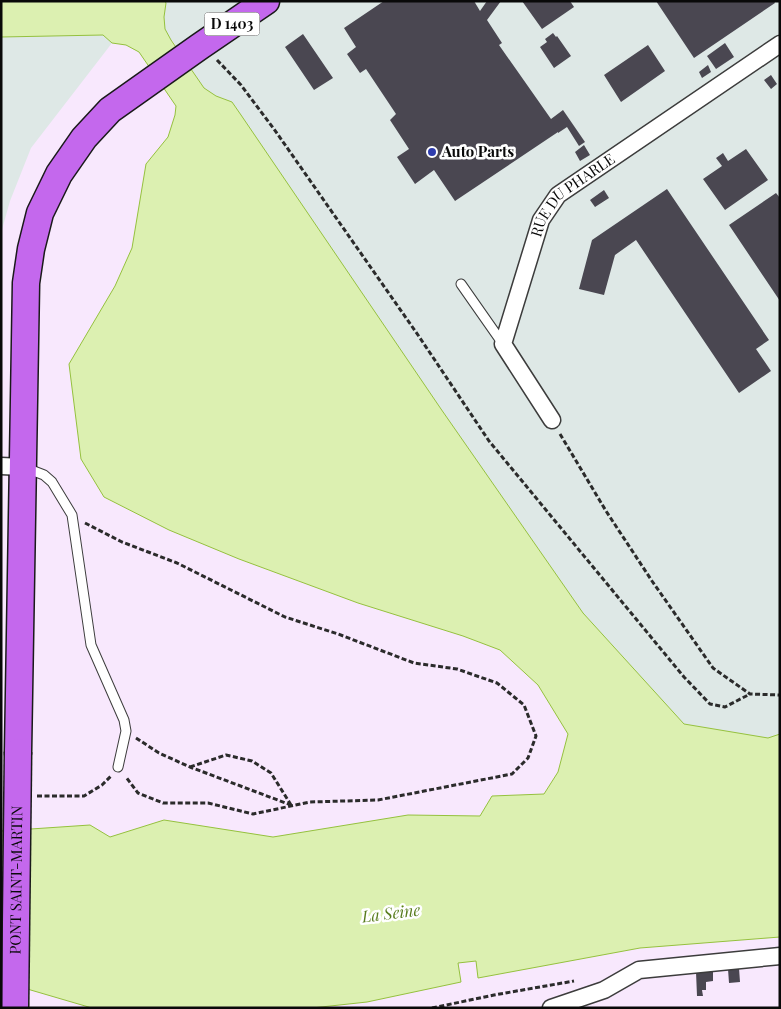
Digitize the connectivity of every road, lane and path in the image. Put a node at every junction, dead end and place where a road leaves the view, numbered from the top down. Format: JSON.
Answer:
{"nodes":[{"id":1,"x":266,"y":1,"type":"edge"},
{"id":2,"x":780,"y":44,"type":"edge"},
{"id":3,"x":207,"y":52,"type":"junction"},
{"id":4,"x":461,"y":284,"type":"dead end"},
{"id":5,"x":503,"y":344,"type":"junction"},
{"id":6,"x":552,"y":420,"type":"joint"},
{"id":7,"x":12,"y":467,"type":"edge"},
{"id":8,"x":72,"y":516,"type":"junction"},
{"id":9,"x":750,"y":694,"type":"junction"},
{"id":10,"x":780,"y":695,"type":"edge"},
{"id":11,"x":126,"y":731,"type":"junction"},
{"id":12,"x":118,"y":767,"type":"junction"},
{"id":13,"x":190,"y":767,"type":"junction"},
{"id":14,"x":29,"y":796,"type":"dead end"},
{"id":15,"x":291,"y":806,"type":"junction"},
{"id":16,"x":780,"y":956,"type":"edge"},
{"id":17,"x":581,"y":980,"type":"dead end"},
{"id":18,"x":15,"y":1008,"type":"edge"},
{"id":19,"x":432,"y":1008,"type":"edge"},
{"id":20,"x":551,"y":1008,"type":"edge"}],
"edges":[{"from":1,"to":3,"type":"main road","number":"D 1403"},
{"from":2,"to":5,"type":"street","name":"RUE DU PHARLE"},
{"from":3,"to":7,"type":"main road","number":"D 1403"},
{"from":3,"to":9,"type":"path"},
{"from":4,"to":5,"type":"lane"},
{"from":5,"to":6,"type":"street"},
{"from":6,"to":9,"type":"path"},
{"from":7,"to":8,"type":"lane"},
{"from":7,"to":18,"type":"main road","name":"PONT SAINT-MARTIN","number":"D 1403","bridge":true},
{"from":8,"to":11,"type":"lane"},
{"from":8,"to":15,"type":"path"},
{"from":9,"to":10,"type":"path"},
{"from":11,"to":12,"type":"lane"},
{"from":11,"to":13,"type":"path"},
{"from":12,"to":14,"type":"path"},
{"from":12,"to":15,"type":"path"},
{"from":13,"to":15,"type":"path"},
{"from":13,"to":15,"type":"path"},
{"from":16,"to":20,"type":"street"},
{"from":17,"to":19,"type":"path"}]}
